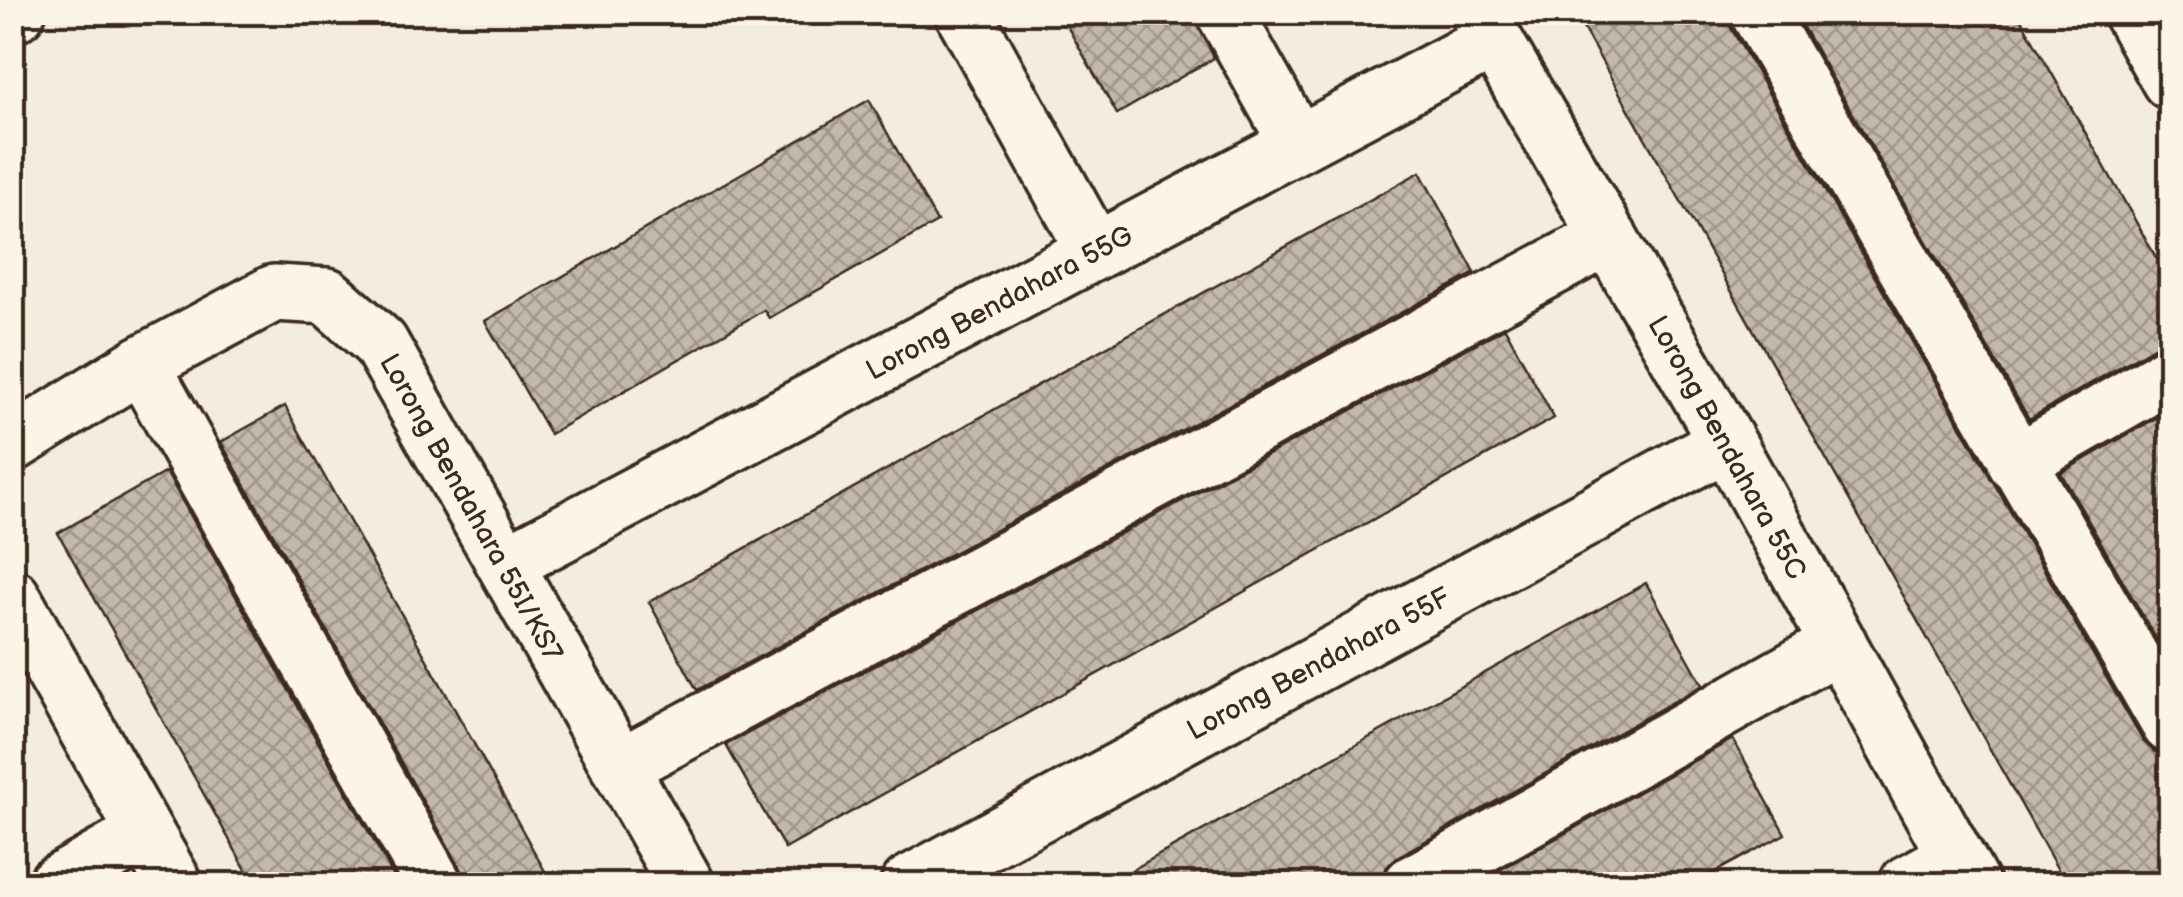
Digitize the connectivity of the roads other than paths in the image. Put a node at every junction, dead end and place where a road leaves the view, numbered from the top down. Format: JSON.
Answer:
{"nodes":[{"id":1,"x":963,"y":12,"type":"edge"},
{"id":2,"x":1224,"y":12,"type":"edge"},
{"id":3,"x":1758,"y":12,"type":"edge"},
{"id":4,"x":2130,"y":12,"type":"edge"},
{"id":5,"x":1486,"y":26,"type":"edge"},
{"id":6,"x":2170,"y":82,"type":"edge"},
{"id":7,"x":1298,"y":144,"type":"junction"},
{"id":8,"x":1609,"y":237,"type":"junction"},
{"id":9,"x":1096,"y":251,"type":"junction"},
{"id":10,"x":141,"y":364,"type":"junction"},
{"id":11,"x":2170,"y":374,"type":"edge"},
{"id":12,"x":1727,"y":442,"type":"junction"},
{"id":13,"x":12,"y":444,"type":"edge"},
{"id":14,"x":2016,"y":463,"type":"junction"},
{"id":15,"x":505,"y":564,"type":"junction"},
{"id":16,"x":12,"y":597,"type":"edge"},
{"id":17,"x":1839,"y":644,"type":"junction"},
{"id":18,"x":2170,"y":726,"type":"edge"},
{"id":19,"x":619,"y":767,"type":"junction"},
{"id":20,"x":145,"y":832,"type":"junction"},
{"id":21,"x":1963,"y":871,"type":"edge"},
{"id":22,"x":56,"y":884,"type":"edge"},
{"id":23,"x":174,"y":884,"type":"edge"},
{"id":24,"x":434,"y":884,"type":"edge"},
{"id":25,"x":686,"y":884,"type":"edge"},
{"id":26,"x":909,"y":884,"type":"edge"},
{"id":27,"x":1412,"y":884,"type":"edge"},
{"id":28,"x":1907,"y":884,"type":"edge"}],
"edges":[{"from":1,"to":9,"type":"street"},
{"from":2,"to":7,"type":"street"},
{"from":3,"to":14,"type":"street"},
{"from":4,"to":6,"type":"street"},
{"from":5,"to":7,"type":"street","name":"Lorong Bendahara 55G"},
{"from":5,"to":8,"type":"street","name":"Lorong Bendahara 55C"},
{"from":7,"to":9,"type":"street","name":"Lorong Bendahara 55G"},
{"from":8,"to":12,"type":"street","name":"Lorong Bendahara 55C"},
{"from":8,"to":19,"type":"street"},
{"from":9,"to":15,"type":"street","name":"Lorong Bendahara 55G"},
{"from":10,"to":13,"type":"street","name":"Lorong Bendahara 55I/KS7"},
{"from":10,"to":15,"type":"street","name":"Lorong Bendahara 55I/KS7"},
{"from":10,"to":24,"type":"street"},
{"from":11,"to":14,"type":"street"},
{"from":12,"to":17,"type":"street","name":"Lorong Bendahara 55C"},
{"from":12,"to":26,"type":"street","name":"Lorong Bendahara 55F"},
{"from":14,"to":18,"type":"street"},
{"from":15,"to":19,"type":"street","name":"Lorong Bendahara 55I/KS7"},
{"from":16,"to":20,"type":"street"},
{"from":17,"to":21,"type":"street","name":"Lorong Bendahara 55C"},
{"from":17,"to":27,"type":"street"},
{"from":19,"to":25,"type":"street","name":"Lorong Bendahara 55I/KS7"},
{"from":20,"to":22,"type":"street"},
{"from":20,"to":23,"type":"street"},
{"from":21,"to":28,"type":"street"}]}
